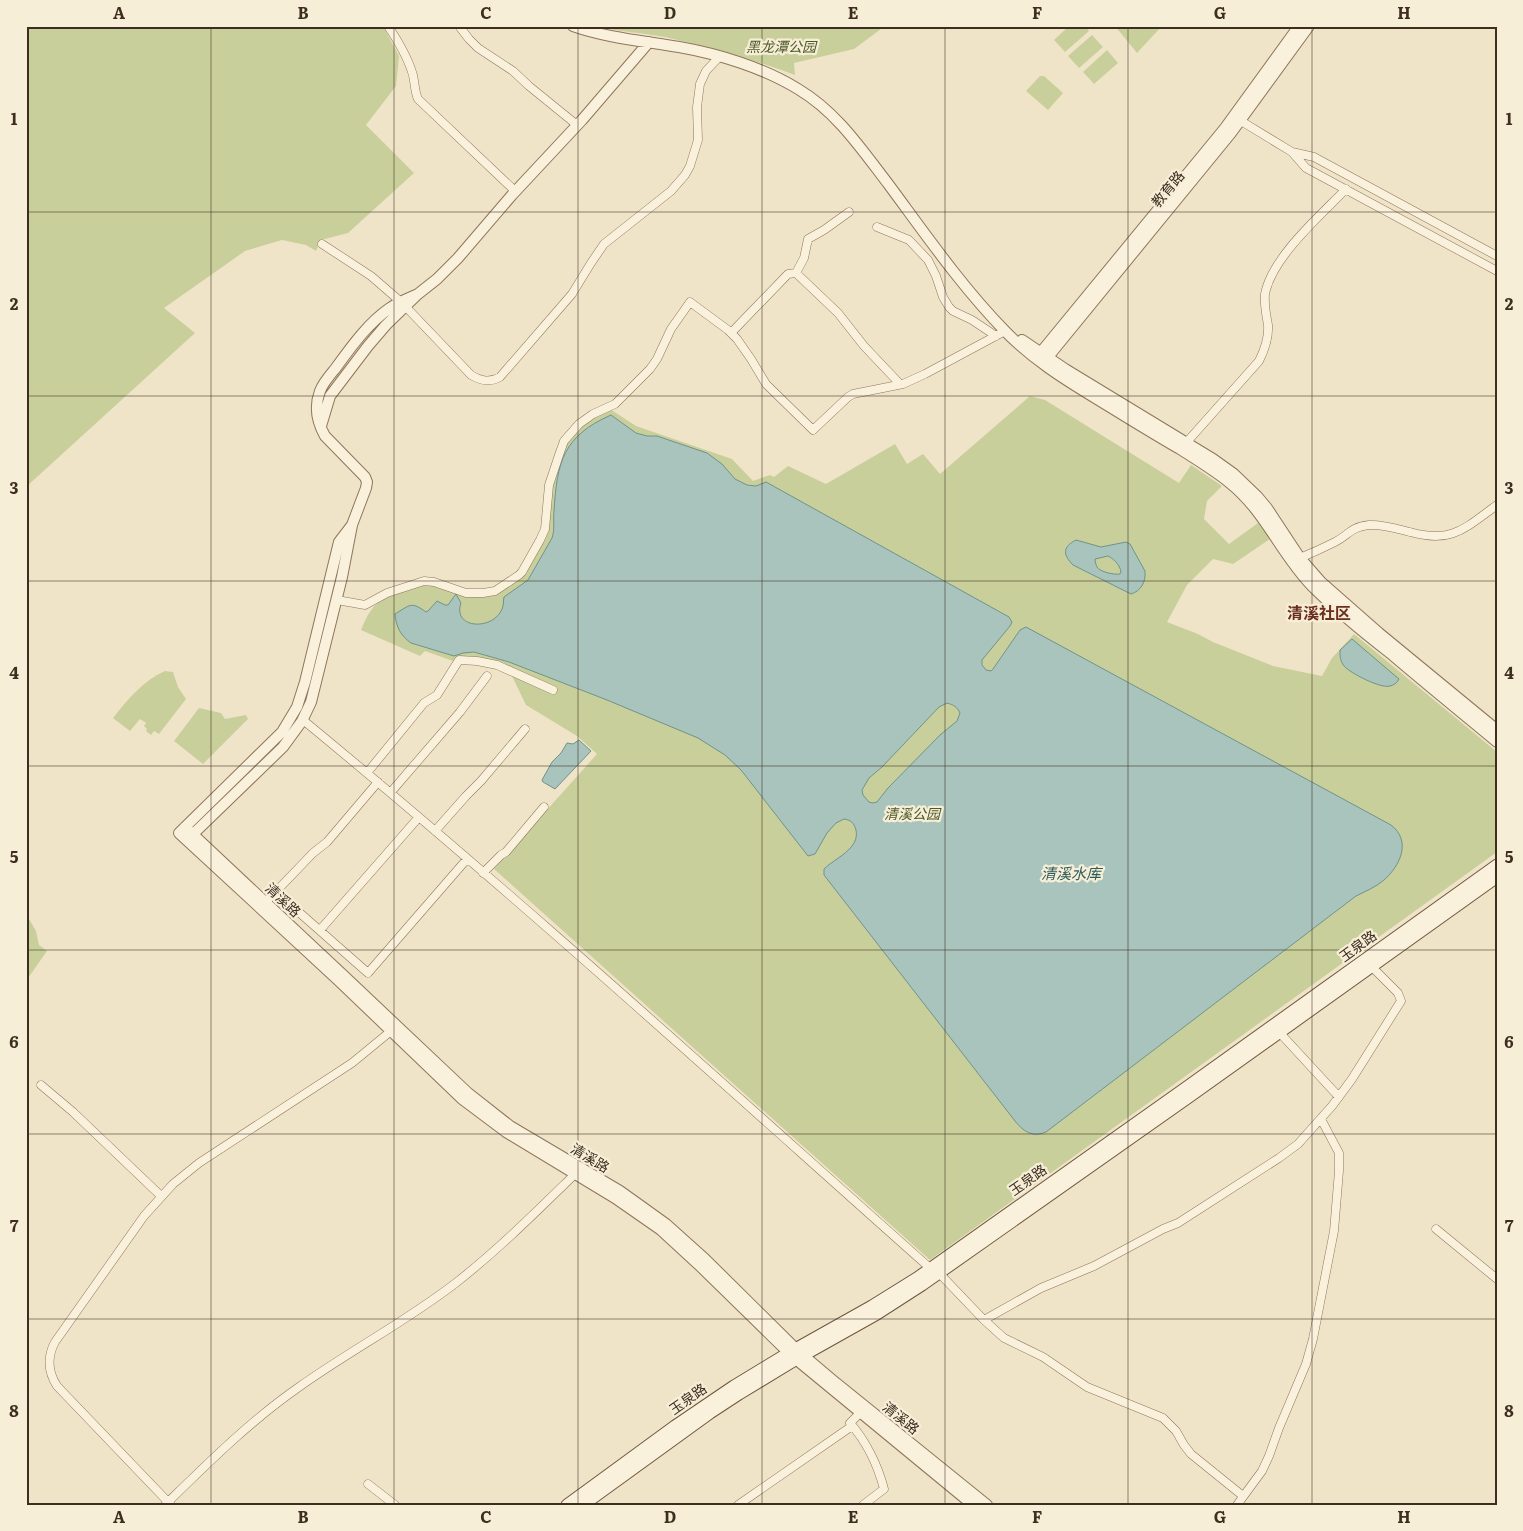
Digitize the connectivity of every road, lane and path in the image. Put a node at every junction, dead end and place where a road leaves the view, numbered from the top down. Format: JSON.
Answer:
{"nodes":[{"id":1,"x":388,"y":26,"type":"edge"},
{"id":2,"x":459,"y":26,"type":"edge"},
{"id":3,"x":573,"y":26,"type":"edge"},
{"id":4,"x":1299,"y":26,"type":"edge"},
{"id":5,"x":1309,"y":26,"type":"edge"},
{"id":6,"x":650,"y":42,"type":"junction"},
{"id":7,"x":720,"y":56,"type":"junction"},
{"id":8,"x":1241,"y":121,"type":"junction"},
{"id":9,"x":577,"y":125,"type":"junction"},
{"id":10,"x":1292,"y":152,"type":"junction"},
{"id":11,"x":1346,"y":190,"type":"junction"},
{"id":12,"x":514,"y":191,"type":"junction"},
{"id":13,"x":849,"y":212,"type":"dead end"},
{"id":14,"x":877,"y":228,"type":"dead end"},
{"id":15,"x":322,"y":244,"type":"dead end"},
{"id":16,"x":936,"y":248,"type":"junction"},
{"id":17,"x":925,"y":256,"type":"junction"},
{"id":18,"x":1497,"y":256,"type":"edge"},
{"id":19,"x":1497,"y":271,"type":"edge"},
{"id":20,"x":796,"y":273,"type":"junction"},
{"id":21,"x":403,"y":304,"type":"junction"},
{"id":22,"x":995,"y":320,"type":"junction"},
{"id":23,"x":731,"y":333,"type":"junction"},
{"id":24,"x":1001,"y":334,"type":"junction"},
{"id":25,"x":1041,"y":358,"type":"junction"},
{"id":26,"x":900,"y":384,"type":"junction"},
{"id":27,"x":1186,"y":442,"type":"junction"},
{"id":28,"x":1497,"y":505,"type":"edge"},
{"id":29,"x":352,"y":525,"type":"junction"},
{"id":30,"x":1300,"y":558,"type":"junction"},
{"id":31,"x":337,"y":600,"type":"junction"},
{"id":32,"x":487,"y":676,"type":"dead end"},
{"id":33,"x":554,"y":690,"type":"dead end"},
{"id":34,"x":303,"y":720,"type":"junction"},
{"id":35,"x":525,"y":729,"type":"dead end"},
{"id":36,"x":1497,"y":730,"type":"edge"},
{"id":37,"x":1497,"y":742,"type":"edge"},
{"id":38,"x":367,"y":773,"type":"junction"},
{"id":39,"x":378,"y":782,"type":"junction"},
{"id":40,"x":391,"y":792,"type":"junction"},
{"id":41,"x":544,"y":807,"type":"dead end"},
{"id":42,"x":419,"y":817,"type":"junction"},
{"id":43,"x":435,"y":831,"type":"junction"},
{"id":44,"x":190,"y":838,"type":"junction"},
{"id":45,"x":468,"y":859,"type":"junction"},
{"id":46,"x":1497,"y":865,"type":"edge"},
{"id":47,"x":483,"y":873,"type":"junction"},
{"id":48,"x":1497,"y":877,"type":"edge"},
{"id":49,"x":276,"y":892,"type":"junction"},
{"id":50,"x":266,"y":902,"type":"junction"},
{"id":51,"x":320,"y":930,"type":"junction"},
{"id":52,"x":1371,"y":966,"type":"junction"},
{"id":53,"x":391,"y":1031,"type":"junction"},
{"id":54,"x":1279,"y":1032,"type":"junction"},
{"id":55,"x":41,"y":1085,"type":"dead end"},
{"id":56,"x":1339,"y":1097,"type":"junction"},
{"id":57,"x":1321,"y":1119,"type":"junction"},
{"id":58,"x":576,"y":1174,"type":"junction"},
{"id":59,"x":161,"y":1196,"type":"junction"},
{"id":60,"x":1436,"y":1229,"type":"dead end"},
{"id":61,"x":935,"y":1270,"type":"junction"},
{"id":62,"x":1497,"y":1279,"type":"edge"},
{"id":63,"x":984,"y":1320,"type":"junction"},
{"id":64,"x":796,"y":1354,"type":"junction"},
{"id":65,"x":860,"y":1413,"type":"junction"},
{"id":66,"x":852,"y":1426,"type":"junction"},
{"id":67,"x":368,"y":1484,"type":"dead end"},
{"id":68,"x":1243,"y":1496,"type":"junction"},
{"id":69,"x":168,"y":1504,"type":"edge"},
{"id":70,"x":395,"y":1505,"type":"edge"},
{"id":71,"x":567,"y":1505,"type":"edge"},
{"id":72,"x":583,"y":1505,"type":"edge"},
{"id":73,"x":738,"y":1505,"type":"edge"},
{"id":74,"x":863,"y":1505,"type":"edge"},
{"id":75,"x":973,"y":1505,"type":"edge"},
{"id":76,"x":987,"y":1505,"type":"edge"},
{"id":77,"x":1237,"y":1505,"type":"edge"}],
"edges":[{"from":1,"to":12,"type":"street"},
{"from":2,"to":9,"type":"street"},
{"from":3,"to":6,"type":"street"},
{"from":4,"to":25,"type":"street","name":"教育路"},
{"from":5,"to":8,"type":"street","name":"教育路"},
{"from":6,"to":7,"type":"street"},
{"from":6,"to":9,"type":"street"},
{"from":7,"to":16,"type":"street"},
{"from":7,"to":21,"type":"street"},
{"from":8,"to":10,"type":"street"},
{"from":8,"to":25,"type":"street","name":"教育路"},
{"from":9,"to":12,"type":"street"},
{"from":10,"to":11,"type":"street"},
{"from":10,"to":18,"type":"street"},
{"from":11,"to":19,"type":"street"},
{"from":11,"to":27,"type":"street"},
{"from":12,"to":21,"type":"street"},
{"from":13,"to":20,"type":"street"},
{"from":14,"to":17,"type":"street"},
{"from":15,"to":21,"type":"street"},
{"from":16,"to":17,"type":"street"},
{"from":16,"to":22,"type":"street"},
{"from":17,"to":24,"type":"street"},
{"from":20,"to":23,"type":"street"},
{"from":20,"to":26,"type":"street"},
{"from":21,"to":29,"type":"street"},
{"from":22,"to":24,"type":"street"},
{"from":22,"to":25,"type":"street"},
{"from":23,"to":26,"type":"street"},
{"from":23,"to":31,"type":"street"},
{"from":24,"to":25,"type":"street"},
{"from":24,"to":26,"type":"street"},
{"from":25,"to":27,"type":"street"},
{"from":25,"to":37,"type":"street"},
{"from":27,"to":30,"type":"street"},
{"from":28,"to":30,"type":"street"},
{"from":29,"to":31,"type":"street"},
{"from":29,"to":44,"type":"street","name":"清溪路"},
{"from":30,"to":36,"type":"street"},
{"from":31,"to":34,"type":"street"},
{"from":32,"to":40,"type":"street"},
{"from":33,"to":38,"type":"street"},
{"from":34,"to":38,"type":"street"},
{"from":34,"to":44,"type":"street"},
{"from":35,"to":43,"type":"street"},
{"from":38,"to":39,"type":"street"},
{"from":39,"to":40,"type":"street"},
{"from":39,"to":49,"type":"street"},
{"from":40,"to":42,"type":"street"},
{"from":41,"to":47,"type":"street"},
{"from":42,"to":43,"type":"street"},
{"from":42,"to":51,"type":"street"},
{"from":43,"to":45,"type":"street"},
{"from":44,"to":50,"type":"street","name":"清溪路"},
{"from":44,"to":53,"type":"street","name":"清溪路"},
{"from":45,"to":47,"type":"street"},
{"from":45,"to":51,"type":"street"},
{"from":46,"to":61,"type":"main road","name":"玉泉路"},
{"from":47,"to":61,"type":"street"},
{"from":48,"to":52,"type":"main road","name":"玉泉路"},
{"from":49,"to":50,"type":"street"},
{"from":49,"to":51,"type":"street"},
{"from":50,"to":64,"type":"street","name":"清溪路"},
{"from":52,"to":54,"type":"main road","name":"玉泉路"},
{"from":52,"to":56,"type":"street"},
{"from":53,"to":58,"type":"street","name":"清溪路"},
{"from":53,"to":59,"type":"street"},
{"from":54,"to":56,"type":"street"},
{"from":54,"to":61,"type":"main road","name":"玉泉路"},
{"from":55,"to":59,"type":"street"},
{"from":56,"to":57,"type":"street"},
{"from":57,"to":63,"type":"street"},
{"from":57,"to":68,"type":"street"},
{"from":58,"to":64,"type":"street","name":"清溪路"},
{"from":58,"to":69,"type":"street"},
{"from":59,"to":69,"type":"street"},
{"from":60,"to":62,"type":"street"},
{"from":61,"to":63,"type":"street"},
{"from":61,"to":64,"type":"main road","name":"玉泉路"},
{"from":63,"to":68,"type":"street"},
{"from":64,"to":65,"type":"street","name":"清溪路"},
{"from":64,"to":71,"type":"main road","name":"玉泉路"},
{"from":64,"to":72,"type":"main road","name":"玉泉路"},
{"from":64,"to":76,"type":"street","name":"清溪路"},
{"from":65,"to":66,"type":"street"},
{"from":65,"to":75,"type":"street","name":"清溪路"},
{"from":66,"to":73,"type":"street"},
{"from":66,"to":74,"type":"street"},
{"from":67,"to":70,"type":"street"},
{"from":68,"to":77,"type":"street"}]}
